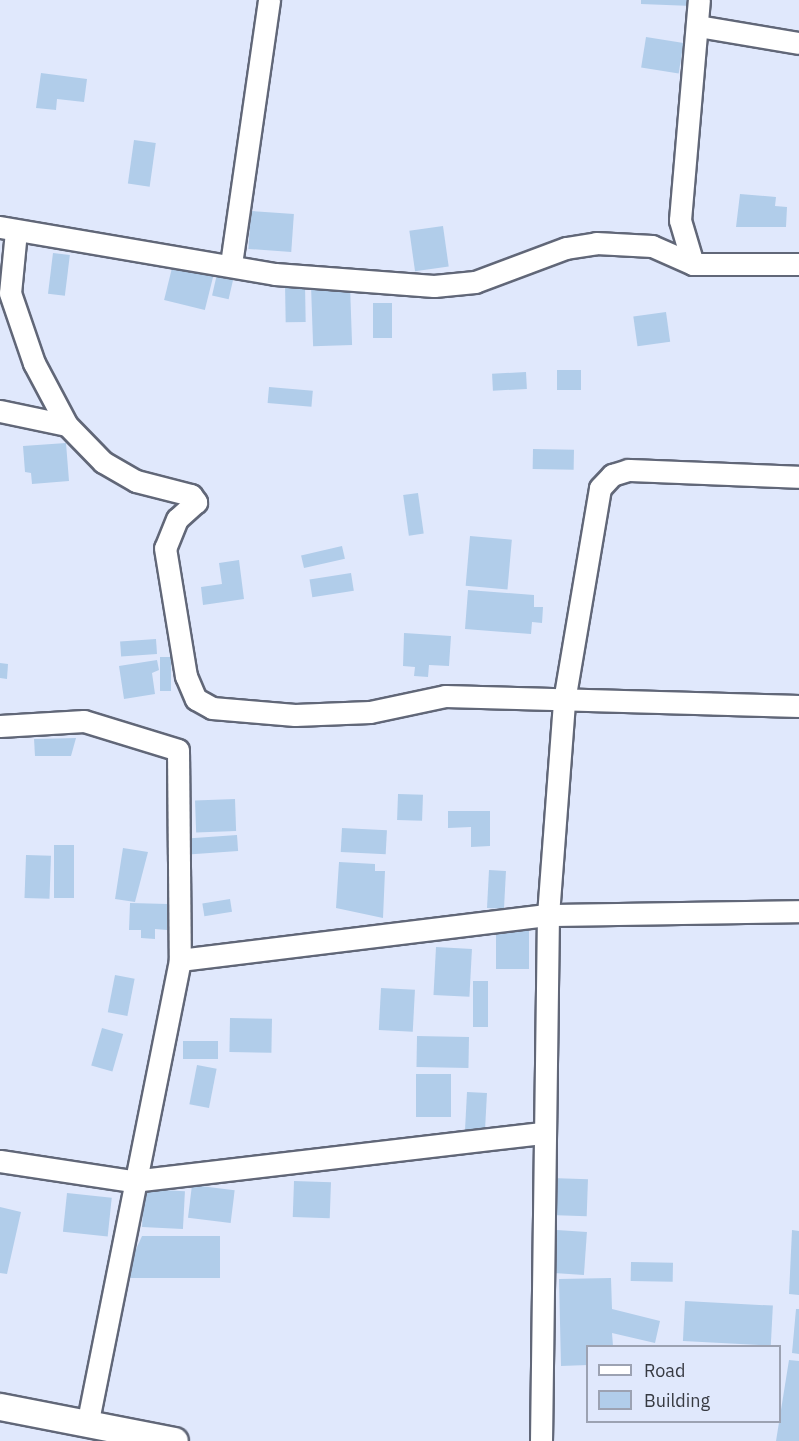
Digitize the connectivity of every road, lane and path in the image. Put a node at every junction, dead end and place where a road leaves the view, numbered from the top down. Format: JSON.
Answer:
{"nodes":[{"id":1,"x":269,"y":0,"type":"edge"},
{"id":2,"x":699,"y":0,"type":"edge"},
{"id":3,"x":698,"y":26,"type":"junction"},
{"id":4,"x":799,"y":43,"type":"edge"},
{"id":5,"x":8,"y":229,"type":"edge"},
{"id":6,"x":231,"y":264,"type":"junction"},
{"id":7,"x":693,"y":264,"type":"junction"},
{"id":8,"x":799,"y":264,"type":"edge"},
{"id":9,"x":0,"y":411,"type":"edge"},
{"id":10,"x":67,"y":425,"type":"junction"},
{"id":11,"x":799,"y":477,"type":"edge"},
{"id":12,"x":564,"y":701,"type":"junction"},
{"id":13,"x":799,"y":706,"type":"edge"},
{"id":14,"x":0,"y":726,"type":"edge"},
{"id":15,"x":799,"y":911,"type":"edge"},
{"id":16,"x":548,"y":915,"type":"junction"},
{"id":17,"x":180,"y":960,"type":"junction"},
{"id":18,"x":544,"y":1133,"type":"junction"},
{"id":19,"x":0,"y":1161,"type":"edge"},
{"id":20,"x":133,"y":1181,"type":"junction"},
{"id":21,"x":0,"y":1407,"type":"edge"},
{"id":22,"x":87,"y":1424,"type":"junction"},
{"id":23,"x":176,"y":1441,"type":"edge"},
{"id":24,"x":541,"y":1441,"type":"edge"}],
"edges":[{"from":1,"to":6,"type":"street"},
{"from":2,"to":3,"type":"street"},
{"from":3,"to":4,"type":"street"},
{"from":3,"to":7,"type":"street"},
{"from":5,"to":6,"type":"street"},
{"from":5,"to":10,"type":"street"},
{"from":6,"to":7,"type":"street"},
{"from":7,"to":8,"type":"street"},
{"from":9,"to":10,"type":"street"},
{"from":10,"to":12,"type":"street"},
{"from":11,"to":12,"type":"street"},
{"from":12,"to":13,"type":"street"},
{"from":12,"to":16,"type":"street"},
{"from":14,"to":17,"type":"street"},
{"from":15,"to":16,"type":"street"},
{"from":16,"to":17,"type":"street"},
{"from":16,"to":18,"type":"street"},
{"from":17,"to":20,"type":"street"},
{"from":18,"to":20,"type":"street"},
{"from":18,"to":24,"type":"street"},
{"from":19,"to":20,"type":"street"},
{"from":20,"to":22,"type":"street"},
{"from":21,"to":22,"type":"street"},
{"from":22,"to":23,"type":"street"}]}
